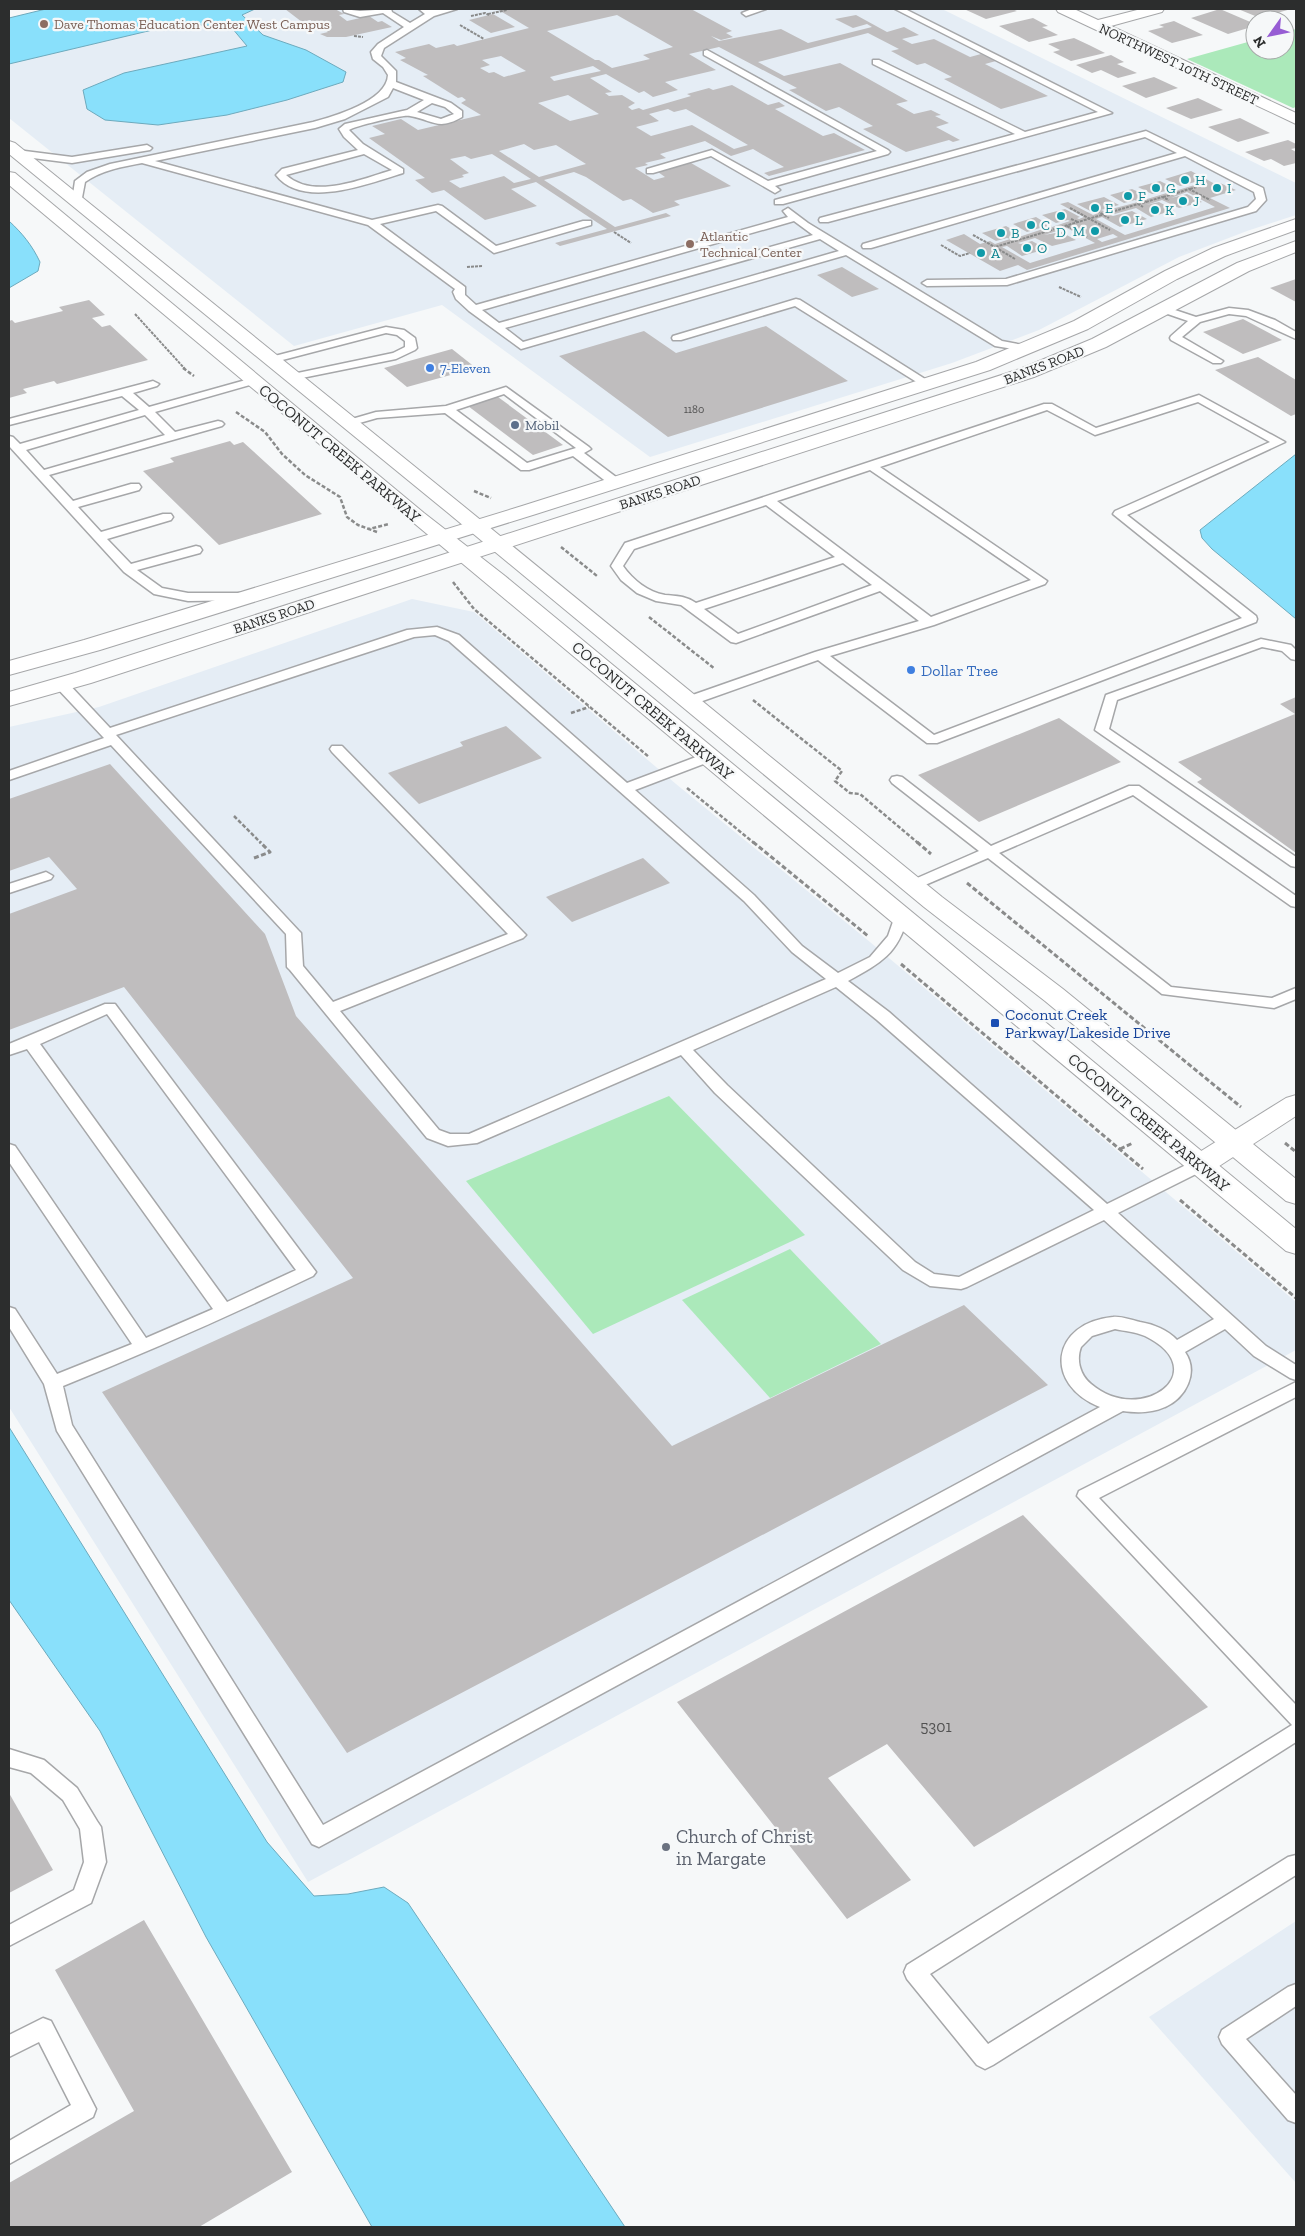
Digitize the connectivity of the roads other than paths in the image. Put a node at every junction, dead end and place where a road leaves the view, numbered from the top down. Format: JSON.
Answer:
{"nodes":[{"id":1,"x":453,"y":9,"type":"edge"},
{"id":2,"x":762,"y":9,"type":"edge"},
{"id":3,"x":899,"y":9,"type":"edge"},
{"id":4,"x":1063,"y":9,"type":"edge"},
{"id":5,"x":1157,"y":9,"type":"edge"},
{"id":6,"x":347,"y":10,"type":"dead end"},
{"id":7,"x":386,"y":10,"type":"edge"},
{"id":8,"x":430,"y":10,"type":"edge"},
{"id":9,"x":746,"y":13,"type":"dead end"},
{"id":10,"x":1097,"y":25,"type":"junction"},
{"id":11,"x":410,"y":27,"type":"junction"},
{"id":12,"x":707,"y":53,"type":"dead end"},
{"id":13,"x":876,"y":62,"type":"dead end"},
{"id":14,"x":389,"y":87,"type":"junction"},
{"id":15,"x":431,"y":100,"type":"junction"},
{"id":16,"x":410,"y":112,"type":"junction"},
{"id":17,"x":1296,"y":120,"type":"edge"},
{"id":18,"x":1024,"y":135,"type":"junction"},
{"id":19,"x":13,"y":150,"type":"edge"},
{"id":20,"x":368,"y":150,"type":"junction"},
{"id":21,"x":132,"y":151,"type":"junction"},
{"id":22,"x":885,"y":152,"type":"junction"},
{"id":23,"x":1186,"y":153,"type":"junction"},
{"id":24,"x":142,"y":160,"type":"junction"},
{"id":25,"x":910,"y":166,"type":"junction"},
{"id":26,"x":650,"y":171,"type":"dead end"},
{"id":27,"x":9,"y":177,"type":"edge"},
{"id":28,"x":766,"y":185,"type":"junction"},
{"id":29,"x":77,"y":201,"type":"junction"},
{"id":30,"x":785,"y":202,"type":"junction"},
{"id":31,"x":796,"y":218,"type":"junction"},
{"id":32,"x":824,"y":220,"type":"dead end"},
{"id":33,"x":372,"y":223,"type":"junction"},
{"id":34,"x":587,"y":223,"type":"dead end"},
{"id":35,"x":1296,"y":224,"type":"edge"},
{"id":36,"x":821,"y":236,"type":"junction"},
{"id":37,"x":867,"y":246,"type":"dead end"},
{"id":38,"x":1296,"y":246,"type":"edge"},
{"id":39,"x":846,"y":252,"type":"junction"},
{"id":40,"x":926,"y":283,"type":"dead end"},
{"id":41,"x":473,"y":309,"type":"junction"},
{"id":42,"x":1163,"y":309,"type":"junction"},
{"id":43,"x":1196,"y":320,"type":"junction"},
{"id":44,"x":497,"y":328,"type":"junction"},
{"id":45,"x":1296,"y":336,"type":"edge"},
{"id":46,"x":677,"y":338,"type":"dead end"},
{"id":47,"x":1019,"y":346,"type":"dead end"},
{"id":48,"x":271,"y":360,"type":"junction"},
{"id":49,"x":1217,"y":361,"type":"dead end"},
{"id":50,"x":292,"y":377,"type":"junction"},
{"id":51,"x":253,"y":381,"type":"junction"},
{"id":52,"x":153,"y":384,"type":"dead end"},
{"id":53,"x":927,"y":384,"type":"junction"},
{"id":54,"x":125,"y":392,"type":"junction"},
{"id":55,"x":447,"y":409,"type":"junction"},
{"id":56,"x":147,"y":411,"type":"junction"},
{"id":57,"x":480,"y":416,"type":"dead end"},
{"id":58,"x":9,"y":422,"type":"edge"},
{"id":59,"x":464,"y":422,"type":"junction"},
{"id":60,"x":349,"y":423,"type":"junction"},
{"id":61,"x":218,"y":424,"type":"dead end"},
{"id":62,"x":498,"y":430,"type":"dead end"},
{"id":63,"x":562,"y":432,"type":"junction"},
{"id":64,"x":483,"y":435,"type":"junction"},
{"id":65,"x":173,"y":436,"type":"junction"},
{"id":66,"x":550,"y":436,"type":"dead end"},
{"id":67,"x":13,"y":444,"type":"edge"},
{"id":68,"x":517,"y":446,"type":"dead end"},
{"id":69,"x":503,"y":450,"type":"junction"},
{"id":70,"x":575,"y":452,"type":"junction"},
{"id":71,"x":870,"y":466,"type":"junction"},
{"id":72,"x":41,"y":474,"type":"junction"},
{"id":73,"x":616,"y":483,"type":"junction"},
{"id":74,"x":135,"y":487,"type":"dead end"},
{"id":75,"x":768,"y":500,"type":"junction"},
{"id":76,"x":70,"y":506,"type":"junction"},
{"id":77,"x":167,"y":517,"type":"dead end"},
{"id":78,"x":476,"y":526,"type":"junction"},
{"id":79,"x":99,"y":537,"type":"junction"},
{"id":80,"x":440,"y":537,"type":"junction"},
{"id":81,"x":497,"y":544,"type":"junction"},
{"id":82,"x":196,"y":550,"type":"dead end"},
{"id":83,"x":464,"y":554,"type":"junction"},
{"id":84,"x":844,"y":558,"type":"junction"},
{"id":85,"x":128,"y":569,"type":"junction"},
{"id":86,"x":881,"y":586,"type":"junction"},
{"id":87,"x":248,"y":597,"type":"junction"},
{"id":88,"x":694,"y":608,"type":"junction"},
{"id":89,"x":929,"y":622,"type":"junction"},
{"id":90,"x":820,"y":654,"type":"junction"},
{"id":91,"x":1296,"y":656,"type":"edge"},
{"id":92,"x":9,"y":668,"type":"edge"},
{"id":93,"x":60,"y":684,"type":"junction"},
{"id":94,"x":9,"y":700,"type":"edge"},
{"id":95,"x":689,"y":702,"type":"junction"},
{"id":96,"x":109,"y":737,"type":"junction"},
{"id":97,"x":337,"y":748,"type":"dead end"},
{"id":98,"x":709,"y":757,"type":"junction"},
{"id":99,"x":9,"y":776,"type":"edge"},
{"id":100,"x":897,"y":780,"type":"dead end"},
{"id":101,"x":624,"y":789,"type":"junction"},
{"id":102,"x":988,"y":851,"type":"junction"},
{"id":103,"x":1296,"y":863,"type":"edge"},
{"id":104,"x":46,"y":876,"type":"dead end"},
{"id":105,"x":913,"y":885,"type":"junction"},
{"id":106,"x":9,"y":889,"type":"edge"},
{"id":107,"x":1296,"y":903,"type":"edge"},
{"id":108,"x":901,"y":916,"type":"junction"},
{"id":109,"x":836,"y":981,"type":"junction"},
{"id":110,"x":1296,"y":993,"type":"edge"},
{"id":111,"x":330,"y":1009,"type":"junction"},
{"id":112,"x":30,"y":1042,"type":"junction"},
{"id":113,"x":683,"y":1048,"type":"junction"},
{"id":114,"x":9,"y":1050,"type":"edge"},
{"id":115,"x":1296,"y":1104,"type":"edge"},
{"id":116,"x":1235,"y":1144,"type":"junction"},
{"id":117,"x":9,"y":1150,"type":"edge"},
{"id":118,"x":1200,"y":1165,"type":"junction"},
{"id":119,"x":1296,"y":1194,"type":"edge"},
{"id":120,"x":1106,"y":1212,"type":"junction"},
{"id":121,"x":1296,"y":1244,"type":"edge"},
{"id":122,"x":224,"y":1311,"type":"junction"},
{"id":123,"x":9,"y":1314,"type":"edge"},
{"id":124,"x":1226,"y":1320,"type":"junction"},
{"id":125,"x":143,"y":1347,"type":"junction"},
{"id":126,"x":1176,"y":1349,"type":"junction"},
{"id":127,"x":1296,"y":1373,"type":"edge"},
{"id":128,"x":52,"y":1383,"type":"junction"},
{"id":129,"x":1296,"y":1389,"type":"edge"},
{"id":130,"x":1119,"y":1405,"type":"junction"},
{"id":131,"x":1296,"y":1718,"type":"edge"},
{"id":132,"x":1296,"y":1732,"type":"edge"},
{"id":133,"x":9,"y":1758,"type":"edge"},
{"id":134,"x":1296,"y":1864,"type":"edge"},
{"id":135,"x":9,"y":1936,"type":"edge"},
{"id":136,"x":1296,"y":1994,"type":"edge"},
{"id":137,"x":9,"y":2047,"type":"edge"},
{"id":138,"x":1296,"y":2112,"type":"edge"},
{"id":139,"x":9,"y":2153,"type":"edge"}],
"edges":[{"from":1,"to":8,"type":"lane"},
{"from":2,"to":9,"type":"lane"},
{"from":3,"to":18,"type":"lane"},
{"from":4,"to":10,"type":"main road","name":"NORTHWEST 10TH STREET"},
{"from":5,"to":10,"type":"main road"},
{"from":6,"to":7,"type":"lane"},
{"from":7,"to":11,"type":"lane"},
{"from":8,"to":11,"type":"lane"},
{"from":10,"to":17,"type":"main road","name":"NORTHWEST 10TH STREET"},
{"from":11,"to":14,"type":"lane"},
{"from":12,"to":22,"type":"lane"},
{"from":13,"to":18,"type":"lane"},
{"from":14,"to":15,"type":"lane"},
{"from":14,"to":21,"type":"lane"},
{"from":14,"to":24,"type":"lane"},
{"from":15,"to":16,"type":"lane"},
{"from":15,"to":16,"type":"lane"},
{"from":16,"to":20,"type":"lane"},
{"from":18,"to":25,"type":"lane"},
{"from":19,"to":21,"type":"lane"},
{"from":19,"to":29,"type":"main road","name":"COCONUT CREEK PARKWAY"},
{"from":20,"to":20,"type":"lane"},
{"from":21,"to":24,"type":"lane"},
{"from":22,"to":25,"type":"lane"},
{"from":22,"to":28,"type":"lane"},
{"from":23,"to":32,"type":"lane"},
{"from":23,"to":37,"type":"lane"},
{"from":23,"to":40,"type":"lane"},
{"from":24,"to":29,"type":"lane"},
{"from":24,"to":33,"type":"lane"},
{"from":25,"to":30,"type":"lane"},
{"from":26,"to":28,"type":"lane"},
{"from":27,"to":51,"type":"main road","name":"COCONUT CREEK PARKWAY"},
{"from":28,"to":30,"type":"lane"},
{"from":29,"to":48,"type":"main road","name":"COCONUT CREEK PARKWAY"},
{"from":30,"to":31,"type":"lane"},
{"from":31,"to":36,"type":"lane"},
{"from":31,"to":41,"type":"lane"},
{"from":33,"to":34,"type":"lane"},
{"from":33,"to":41,"type":"lane"},
{"from":35,"to":53,"type":"main road","name":"BANKS ROAD"},
{"from":36,"to":39,"type":"lane"},
{"from":36,"to":44,"type":"lane"},
{"from":38,"to":42,"type":"main road","name":"BANKS ROAD"},
{"from":39,"to":44,"type":"lane"},
{"from":39,"to":47,"type":"lane"},
{"from":41,"to":44,"type":"lane"},
{"from":42,"to":43,"type":"lane"},
{"from":42,"to":81,"type":"main road","name":"BANKS ROAD"},
{"from":43,"to":45,"type":"lane"},
{"from":43,"to":49,"type":"lane"},
{"from":46,"to":53,"type":"lane"},
{"from":48,"to":50,"type":"main road","name":"COCONUT CREEK PARKWAY"},
{"from":48,"to":50,"type":"lane"},
{"from":50,"to":60,"type":"main road","name":"COCONUT CREEK PARKWAY"},
{"from":51,"to":56,"type":"lane"},
{"from":51,"to":80,"type":"main road","name":"COCONUT CREEK PARKWAY"},
{"from":52,"to":54,"type":"lane"},
{"from":53,"to":73,"type":"main road","name":"BANKS ROAD"},
{"from":54,"to":56,"type":"lane"},
{"from":54,"to":58,"type":"lane"},
{"from":55,"to":59,"type":"lane"},
{"from":55,"to":60,"type":"lane"},
{"from":55,"to":63,"type":"lane"},
{"from":56,"to":65,"type":"lane"},
{"from":56,"to":67,"type":"lane"},
{"from":57,"to":59,"type":"lane"},
{"from":59,"to":64,"type":"lane"},
{"from":60,"to":78,"type":"main road","name":"COCONUT CREEK PARKWAY"},
{"from":61,"to":65,"type":"lane"},
{"from":62,"to":64,"type":"lane"},
{"from":63,"to":66,"type":"lane"},
{"from":63,"to":70,"type":"lane"},
{"from":64,"to":69,"type":"lane"},
{"from":65,"to":72,"type":"lane"},
{"from":67,"to":72,"type":"lane"},
{"from":68,"to":69,"type":"lane"},
{"from":69,"to":70,"type":"lane"},
{"from":70,"to":73,"type":"lane"},
{"from":71,"to":75,"type":"lane"},
{"from":71,"to":89,"type":"lane"},
{"from":71,"to":90,"type":"lane"},
{"from":72,"to":76,"type":"lane"},
{"from":73,"to":78,"type":"main road","name":"BANKS ROAD"},
{"from":74,"to":76,"type":"lane"},
{"from":75,"to":84,"type":"lane"},
{"from":75,"to":88,"type":"lane"},
{"from":76,"to":79,"type":"lane"},
{"from":77,"to":79,"type":"lane"},
{"from":78,"to":80,"type":"main road","name":"BANKS ROAD"},
{"from":78,"to":81,"type":"main road","name":"COCONUT CREEK PARKWAY"},
{"from":79,"to":85,"type":"lane"},
{"from":80,"to":83,"type":"main road","name":"COCONUT CREEK PARKWAY"},
{"from":80,"to":87,"type":"main road","name":"BANKS ROAD"},
{"from":81,"to":83,"type":"main road","name":"BANKS ROAD"},
{"from":81,"to":95,"type":"main road","name":"COCONUT CREEK PARKWAY"},
{"from":82,"to":85,"type":"lane"},
{"from":83,"to":93,"type":"main road","name":"BANKS ROAD"},
{"from":83,"to":98,"type":"main road","name":"COCONUT CREEK PARKWAY"},
{"from":84,"to":86,"type":"lane"},
{"from":84,"to":88,"type":"lane"},
{"from":85,"to":87,"type":"lane"},
{"from":86,"to":88,"type":"lane"},
{"from":86,"to":89,"type":"lane"},
{"from":87,"to":92,"type":"main road","name":"BANKS ROAD"},
{"from":89,"to":90,"type":"lane"},
{"from":90,"to":95,"type":"lane"},
{"from":91,"to":103,"type":"lane"},
{"from":93,"to":94,"type":"main road","name":"BANKS ROAD"},
{"from":93,"to":96,"type":"lane"},
{"from":95,"to":105,"type":"main road","name":"COCONUT CREEK PARKWAY"},
{"from":96,"to":99,"type":"lane"},
{"from":96,"to":101,"type":"lane"},
{"from":96,"to":111,"type":"lane"},
{"from":97,"to":111,"type":"lane"},
{"from":98,"to":101,"type":"lane"},
{"from":98,"to":108,"type":"main road","name":"COCONUT CREEK PARKWAY"},
{"from":100,"to":102,"type":"lane"},
{"from":101,"to":109,"type":"lane"},
{"from":102,"to":105,"type":"lane"},
{"from":102,"to":107,"type":"lane"},
{"from":102,"to":110,"type":"lane"},
{"from":104,"to":106,"type":"lane"},
{"from":105,"to":116,"type":"main road","name":"COCONUT CREEK PARKWAY"},
{"from":108,"to":109,"type":"lane"},
{"from":108,"to":118,"type":"main road","name":"COCONUT CREEK PARKWAY"},
{"from":109,"to":113,"type":"lane"},
{"from":109,"to":120,"type":"lane"},
{"from":111,"to":113,"type":"lane"},
{"from":112,"to":114,"type":"lane"},
{"from":112,"to":122,"type":"lane"},
{"from":112,"to":122,"type":"lane"},
{"from":113,"to":120,"type":"lane"},
{"from":115,"to":116,"type":"main road"},
{"from":116,"to":118,"type":"main road"},
{"from":116,"to":119,"type":"main road","name":"COCONUT CREEK PARKWAY"},
{"from":117,"to":125,"type":"lane"},
{"from":118,"to":120,"type":"lane"},
{"from":118,"to":121,"type":"main road","name":"COCONUT CREEK PARKWAY"},
{"from":120,"to":124,"type":"lane"},
{"from":122,"to":125,"type":"lane"},
{"from":123,"to":128,"type":"lane"},
{"from":124,"to":126,"type":"lane"},
{"from":124,"to":127,"type":"lane"},
{"from":125,"to":128,"type":"lane"},
{"from":126,"to":130,"type":"lane"},
{"from":126,"to":130,"type":"lane"},
{"from":128,"to":130,"type":"lane"},
{"from":129,"to":131,"type":"lane"},
{"from":132,"to":134,"type":"lane"},
{"from":133,"to":135,"type":"lane"},
{"from":136,"to":138,"type":"lane"},
{"from":137,"to":139,"type":"lane"}]}
